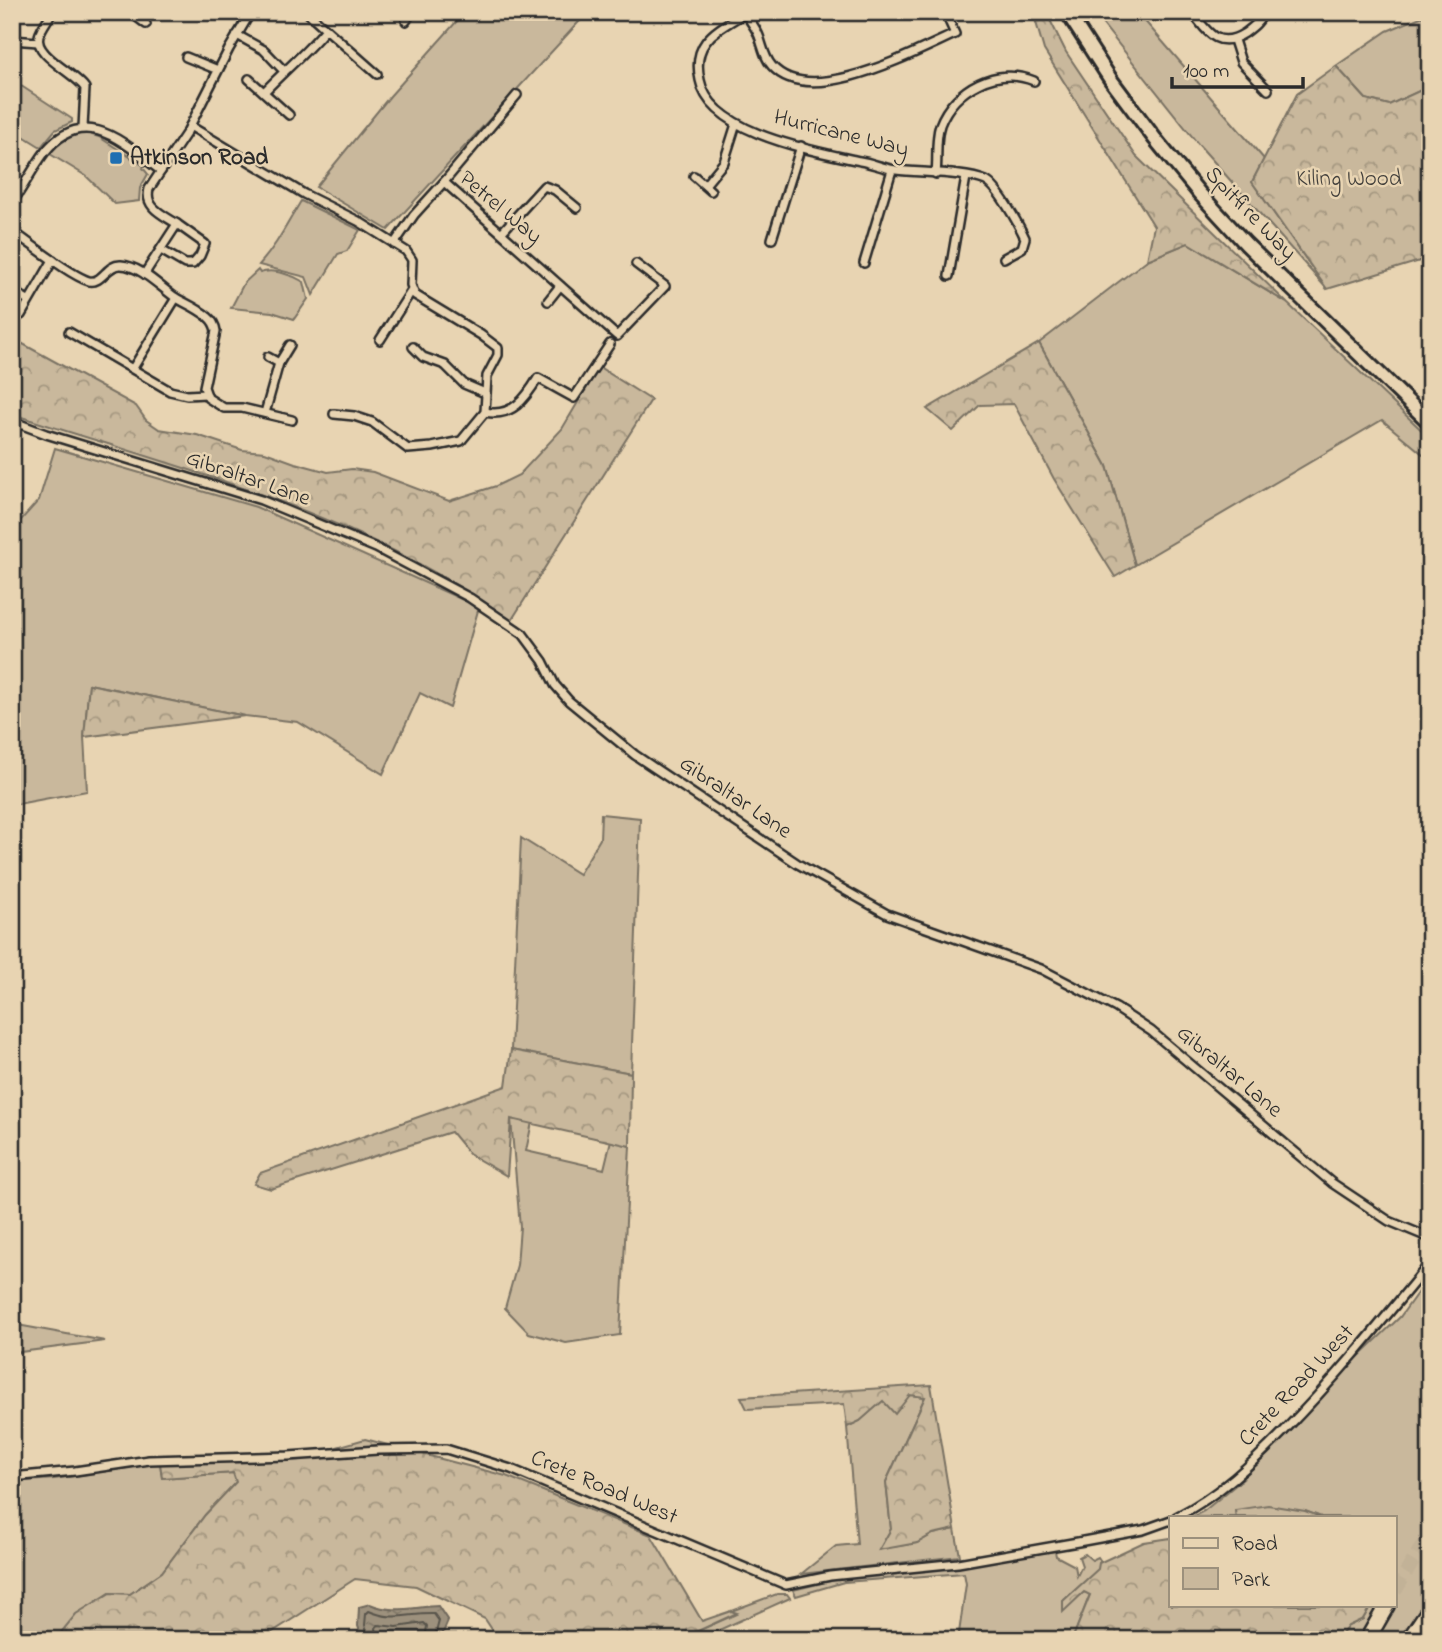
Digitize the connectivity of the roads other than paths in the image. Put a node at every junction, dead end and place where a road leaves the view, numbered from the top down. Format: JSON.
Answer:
{"nodes":[{"id":1,"x":52,"y":12,"type":"edge"},
{"id":2,"x":130,"y":12,"type":"edge"},
{"id":3,"x":238,"y":12,"type":"edge"},
{"id":4,"x":307,"y":12,"type":"edge"},
{"id":5,"x":412,"y":12,"type":"edge"},
{"id":6,"x":945,"y":12,"type":"edge"},
{"id":7,"x":1067,"y":12,"type":"edge"},
{"id":8,"x":1192,"y":12,"type":"edge"},
{"id":9,"x":1263,"y":12,"type":"edge"},
{"id":10,"x":746,"y":13,"type":"edge"},
{"id":11,"x":140,"y":15,"type":"edge"},
{"id":12,"x":249,"y":15,"type":"edge"},
{"id":13,"x":406,"y":21,"type":"dead end"},
{"id":14,"x":146,"y":24,"type":"dead end"},
{"id":15,"x":326,"y":29,"type":"junction"},
{"id":16,"x":237,"y":35,"type":"junction"},
{"id":17,"x":12,"y":40,"type":"edge"},
{"id":18,"x":1234,"y":40,"type":"junction"},
{"id":19,"x":38,"y":42,"type":"junction"},
{"id":20,"x":186,"y":57,"type":"dead end"},
{"id":21,"x":218,"y":70,"type":"junction"},
{"id":22,"x":1264,"y":70,"type":"dead end"},
{"id":23,"x":284,"y":71,"type":"junction"},
{"id":24,"x":377,"y":74,"type":"dead end"},
{"id":25,"x":1256,"y":78,"type":"junction"},
{"id":26,"x":249,"y":79,"type":"dead end"},
{"id":27,"x":1034,"y":81,"type":"dead end"},
{"id":28,"x":1268,"y":90,"type":"dead end"},
{"id":29,"x":264,"y":92,"type":"junction"},
{"id":30,"x":517,"y":95,"type":"dead end"},
{"id":31,"x":289,"y":115,"type":"dead end"},
{"id":32,"x":736,"y":124,"type":"junction"},
{"id":33,"x":190,"y":126,"type":"junction"},
{"id":34,"x":83,"y":128,"type":"junction"},
{"id":35,"x":801,"y":146,"type":"junction"},
{"id":36,"x":892,"y":170,"type":"junction"},
{"id":37,"x":161,"y":171,"type":"junction"},
{"id":38,"x":936,"y":174,"type":"junction"},
{"id":39,"x":694,"y":176,"type":"dead end"},
{"id":40,"x":966,"y":177,"type":"junction"},
{"id":41,"x":444,"y":182,"type":"junction"},
{"id":42,"x":12,"y":203,"type":"edge"},
{"id":43,"x":577,"y":208,"type":"dead end"},
{"id":44,"x":177,"y":224,"type":"junction"},
{"id":45,"x":12,"y":231,"type":"edge"},
{"id":46,"x":502,"y":232,"type":"junction"},
{"id":47,"x":772,"y":239,"type":"dead end"},
{"id":48,"x":394,"y":244,"type":"junction"},
{"id":49,"x":161,"y":250,"type":"junction"},
{"id":50,"x":1004,"y":258,"type":"dead end"},
{"id":51,"x":53,"y":260,"type":"junction"},
{"id":52,"x":864,"y":263,"type":"dead end"},
{"id":53,"x":636,"y":264,"type":"dead end"},
{"id":54,"x":146,"y":275,"type":"junction"},
{"id":55,"x":949,"y":276,"type":"dead end"},
{"id":56,"x":560,"y":286,"type":"junction"},
{"id":57,"x":412,"y":290,"type":"junction"},
{"id":58,"x":14,"y":292,"type":"dead end"},
{"id":59,"x":176,"y":298,"type":"junction"},
{"id":60,"x":28,"y":300,"type":"junction"},
{"id":61,"x":548,"y":300,"type":"dead end"},
{"id":62,"x":21,"y":315,"type":"dead end"},
{"id":63,"x":69,"y":332,"type":"dead end"},
{"id":64,"x":380,"y":340,"type":"dead end"},
{"id":65,"x":610,"y":344,"type":"dead end"},
{"id":66,"x":290,"y":345,"type":"dead end"},
{"id":67,"x":413,"y":346,"type":"dead end"},
{"id":68,"x":268,"y":357,"type":"dead end"},
{"id":69,"x":279,"y":363,"type":"junction"},
{"id":70,"x":133,"y":368,"type":"junction"},
{"id":71,"x":485,"y":393,"type":"junction"},
{"id":72,"x":206,"y":394,"type":"junction"},
{"id":73,"x":573,"y":398,"type":"junction"},
{"id":74,"x":581,"y":403,"type":"dead end"},
{"id":75,"x":485,"y":412,"type":"junction"},
{"id":76,"x":265,"y":413,"type":"junction"},
{"id":77,"x":334,"y":414,"type":"dead end"},
{"id":78,"x":292,"y":420,"type":"dead end"},
{"id":79,"x":12,"y":421,"type":"edge"},
{"id":80,"x":1430,"y":423,"type":"edge"},
{"id":81,"x":1430,"y":1238,"type":"edge"},
{"id":82,"x":1430,"y":1263,"type":"edge"},
{"id":83,"x":12,"y":1477,"type":"edge"},
{"id":84,"x":1178,"y":1516,"type":"edge"},
{"id":85,"x":1169,"y":1521,"type":"edge"},
{"id":86,"x":1386,"y":1606,"type":"edge"},
{"id":87,"x":1427,"y":1613,"type":"dead end"},
{"id":88,"x":1367,"y":1640,"type":"edge"},
{"id":89,"x":1409,"y":1640,"type":"edge"}],
"edges":[{"from":1,"to":19,"type":"street"},
{"from":2,"to":11,"type":"street"},
{"from":3,"to":12,"type":"street"},
{"from":4,"to":15,"type":"street"},
{"from":5,"to":13,"type":"street"},
{"from":6,"to":10,"type":"street"},
{"from":7,"to":80,"type":"main road","name":"Spitfire Way"},
{"from":8,"to":18,"type":"street"},
{"from":9,"to":18,"type":"street"},
{"from":10,"to":32,"type":"street","name":"Hurricane Way"},
{"from":11,"to":14,"type":"street"},
{"from":12,"to":16,"type":"street"},
{"from":15,"to":23,"type":"street"},
{"from":15,"to":24,"type":"street"},
{"from":16,"to":21,"type":"street"},
{"from":16,"to":23,"type":"street"},
{"from":17,"to":19,"type":"street"},
{"from":18,"to":25,"type":"street"},
{"from":19,"to":34,"type":"street"},
{"from":20,"to":21,"type":"street"},
{"from":21,"to":33,"type":"street"},
{"from":22,"to":25,"type":"street"},
{"from":23,"to":29,"type":"street"},
{"from":25,"to":28,"type":"street"},
{"from":26,"to":29,"type":"street"},
{"from":27,"to":38,"type":"street"},
{"from":29,"to":31,"type":"street"},
{"from":30,"to":41,"type":"street"},
{"from":32,"to":35,"type":"street","name":"Hurricane Way"},
{"from":32,"to":39,"type":"street"},
{"from":33,"to":37,"type":"street"},
{"from":33,"to":48,"type":"street"},
{"from":34,"to":37,"type":"street"},
{"from":34,"to":42,"type":"street"},
{"from":35,"to":36,"type":"street","name":"Hurricane Way"},
{"from":35,"to":47,"type":"street"},
{"from":36,"to":38,"type":"street","name":"Hurricane Way"},
{"from":36,"to":52,"type":"street"},
{"from":37,"to":44,"type":"street"},
{"from":38,"to":40,"type":"street","name":"Hurricane Way"},
{"from":40,"to":50,"type":"street","name":"Hurricane Way"},
{"from":40,"to":55,"type":"street"},
{"from":41,"to":46,"type":"street","name":"Petrel Way"},
{"from":41,"to":48,"type":"street","name":"Petrel Way"},
{"from":43,"to":46,"type":"street"},
{"from":44,"to":49,"type":"street"},
{"from":44,"to":49,"type":"street"},
{"from":45,"to":51,"type":"street"},
{"from":46,"to":56,"type":"street","name":"Petrel Way"},
{"from":48,"to":57,"type":"street"},
{"from":49,"to":54,"type":"street"},
{"from":51,"to":54,"type":"street"},
{"from":51,"to":60,"type":"street"},
{"from":53,"to":56,"type":"street","name":"Petrel Way"},
{"from":54,"to":59,"type":"street"},
{"from":56,"to":61,"type":"street"},
{"from":57,"to":64,"type":"street"},
{"from":57,"to":71,"type":"street"},
{"from":58,"to":60,"type":"street"},
{"from":59,"to":70,"type":"street"},
{"from":59,"to":72,"type":"street"},
{"from":60,"to":62,"type":"street"},
{"from":63,"to":70,"type":"street"},
{"from":65,"to":73,"type":"street"},
{"from":66,"to":69,"type":"street"},
{"from":67,"to":71,"type":"street"},
{"from":68,"to":69,"type":"street"},
{"from":69,"to":76,"type":"street"},
{"from":70,"to":72,"type":"street"},
{"from":71,"to":75,"type":"street"},
{"from":72,"to":76,"type":"street"},
{"from":73,"to":74,"type":"street"},
{"from":73,"to":75,"type":"street"},
{"from":75,"to":77,"type":"street"},
{"from":76,"to":78,"type":"street"},
{"from":79,"to":81,"type":"street","name":"Gibraltar Lane"},
{"from":82,"to":84,"type":"street","name":"Crete Road West"},
{"from":83,"to":85,"type":"street","name":"Crete Road West"},
{"from":86,"to":88,"type":"highway"},
{"from":87,"to":89,"type":"highway"}]}
